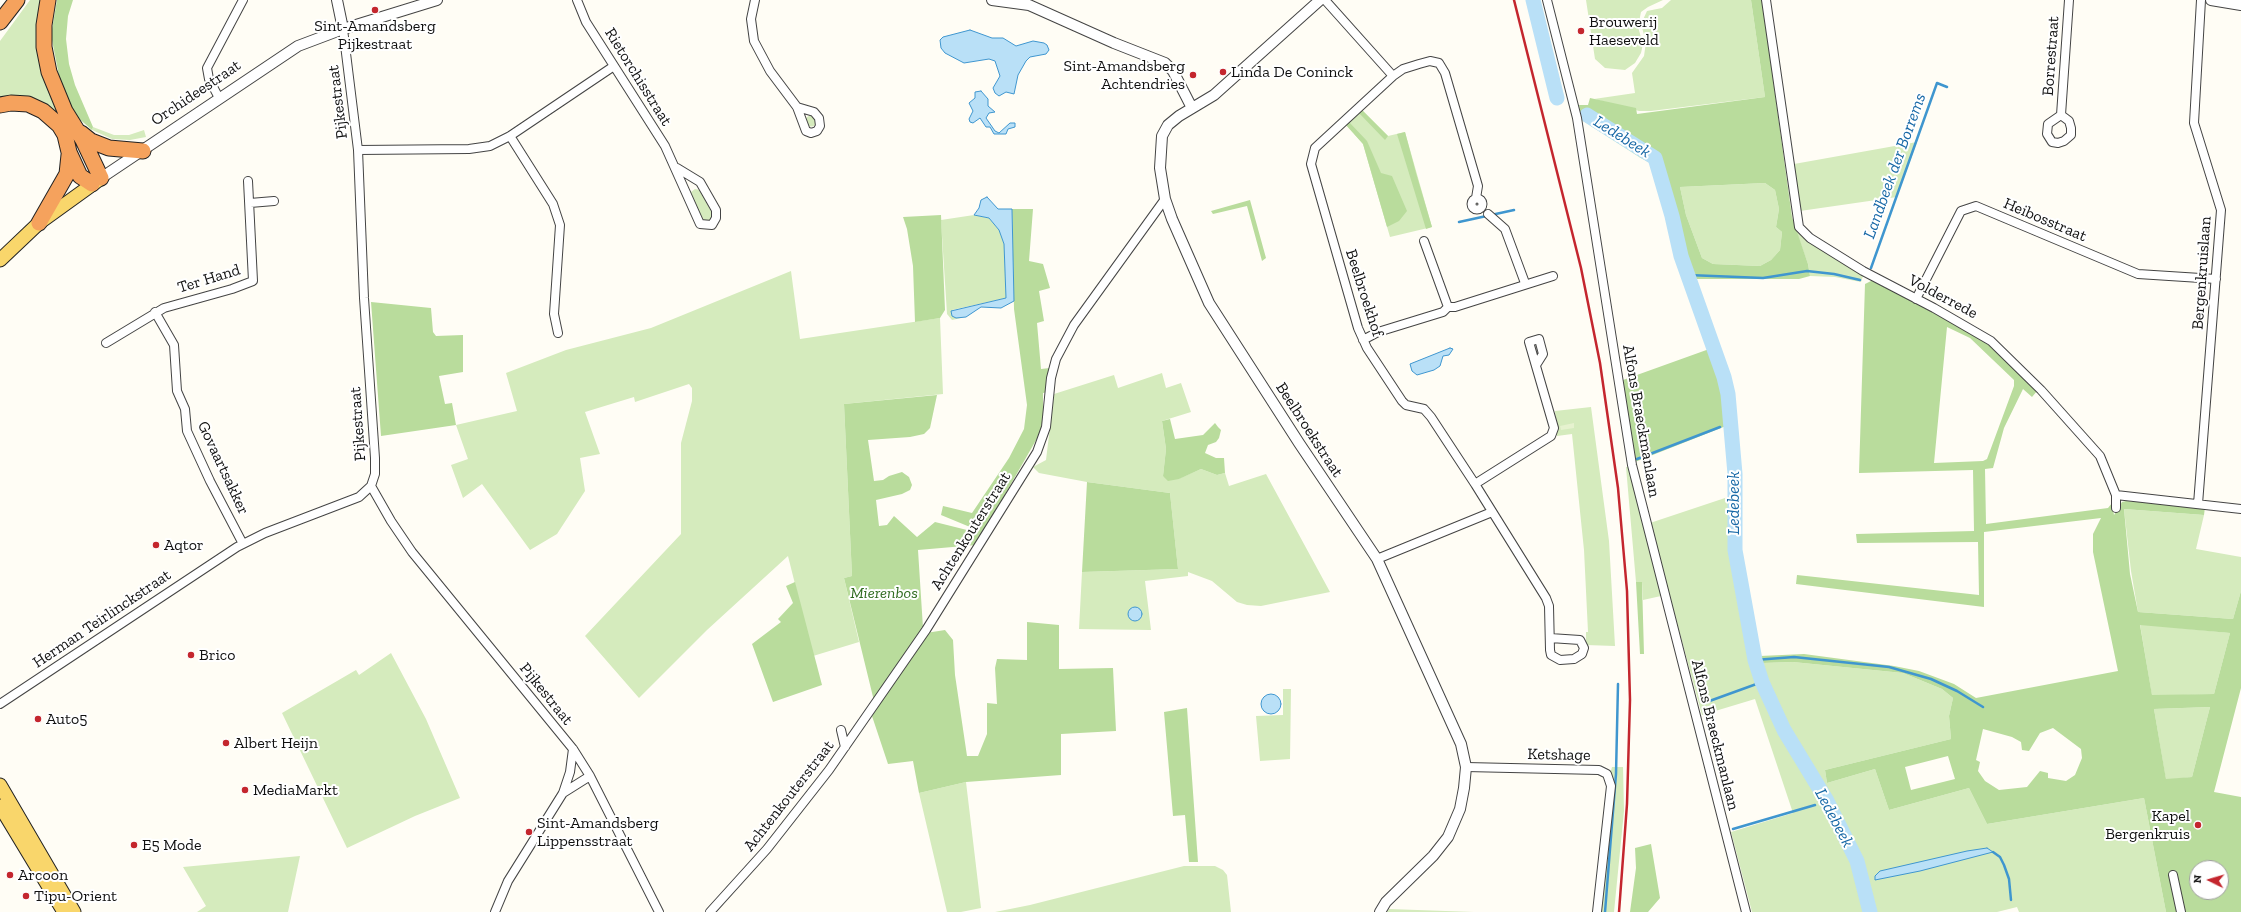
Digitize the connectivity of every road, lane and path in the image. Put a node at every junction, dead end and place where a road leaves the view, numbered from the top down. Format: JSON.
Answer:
{"nodes":[{"id":1,"x":17,"y":0,"type":"edge"},
{"id":2,"x":48,"y":0,"type":"edge"},
{"id":3,"x":243,"y":0,"type":"edge"},
{"id":4,"x":337,"y":0,"type":"edge"},
{"id":5,"x":437,"y":0,"type":"edge"},
{"id":6,"x":577,"y":0,"type":"edge"},
{"id":7,"x":755,"y":0,"type":"edge"},
{"id":8,"x":992,"y":0,"type":"edge"},
{"id":9,"x":1320,"y":0,"type":"edge"},
{"id":10,"x":1325,"y":0,"type":"edge"},
{"id":11,"x":1547,"y":0,"type":"edge"},
{"id":12,"x":1766,"y":0,"type":"edge"},
{"id":13,"x":2069,"y":0,"type":"edge"},
{"id":14,"x":2201,"y":0,"type":"edge"},
{"id":15,"x":2211,"y":0,"type":"edge"},
{"id":16,"x":1030,"y":3,"type":"edge"},
{"id":17,"x":2241,"y":4,"type":"edge"},
{"id":18,"x":0,"y":22,"type":"edge"},
{"id":19,"x":343,"y":29,"type":"junction"},
{"id":20,"x":614,"y":66,"type":"junction"},
{"id":21,"x":1393,"y":76,"type":"junction"},
{"id":22,"x":219,"y":98,"type":"junction"},
{"id":23,"x":0,"y":105,"type":"edge"},
{"id":24,"x":797,"y":107,"type":"dead end"},
{"id":25,"x":1192,"y":108,"type":"junction"},
{"id":26,"x":2061,"y":115,"type":"dead end"},
{"id":27,"x":76,"y":129,"type":"junction"},
{"id":28,"x":510,"y":136,"type":"junction"},
{"id":29,"x":358,"y":150,"type":"junction"},
{"id":30,"x":143,"y":151,"type":"junction"},
{"id":31,"x":69,"y":152,"type":"junction"},
{"id":32,"x":676,"y":168,"type":"junction"},
{"id":33,"x":96,"y":181,"type":"junction"},
{"id":34,"x":248,"y":182,"type":"dead end"},
{"id":35,"x":1476,"y":198,"type":"dead end"},
{"id":36,"x":1165,"y":199,"type":"junction"},
{"id":37,"x":274,"y":201,"type":"dead end"},
{"id":38,"x":250,"y":203,"type":"junction"},
{"id":39,"x":1490,"y":215,"type":"dead end"},
{"id":40,"x":39,"y":223,"type":"junction"},
{"id":41,"x":1424,"y":241,"type":"dead end"},
{"id":42,"x":0,"y":260,"type":"edge"},
{"id":43,"x":1553,"y":276,"type":"dead end"},
{"id":44,"x":2216,"y":279,"type":"junction"},
{"id":45,"x":1526,"y":284,"type":"junction"},
{"id":46,"x":1916,"y":299,"type":"junction"},
{"id":47,"x":1448,"y":307,"type":"junction"},
{"id":48,"x":155,"y":312,"type":"junction"},
{"id":49,"x":558,"y":333,"type":"dead end"},
{"id":50,"x":1364,"y":340,"type":"junction"},
{"id":51,"x":106,"y":343,"type":"dead end"},
{"id":52,"x":1536,"y":365,"type":"dead end"},
{"id":53,"x":1475,"y":484,"type":"junction"},
{"id":54,"x":371,"y":486,"type":"junction"},
{"id":55,"x":2116,"y":495,"type":"junction"},
{"id":56,"x":2198,"y":504,"type":"junction"},
{"id":57,"x":2116,"y":508,"type":"dead end"},
{"id":58,"x":2241,"y":509,"type":"edge"},
{"id":59,"x":1492,"y":512,"type":"junction"},
{"id":60,"x":243,"y":544,"type":"junction"},
{"id":61,"x":1377,"y":559,"type":"junction"},
{"id":62,"x":1550,"y":638,"type":"dead end"},
{"id":63,"x":0,"y":704,"type":"edge"},
{"id":64,"x":841,"y":730,"type":"dead end"},
{"id":65,"x":845,"y":747,"type":"junction"},
{"id":66,"x":572,"y":749,"type":"junction"},
{"id":67,"x":1466,"y":767,"type":"junction"},
{"id":68,"x":590,"y":776,"type":"junction"},
{"id":69,"x":0,"y":785,"type":"edge"},
{"id":70,"x":563,"y":793,"type":"junction"},
{"id":71,"x":0,"y":806,"type":"edge"},
{"id":72,"x":2174,"y":875,"type":"dead end"},
{"id":73,"x":64,"y":912,"type":"edge"},
{"id":74,"x":74,"y":912,"type":"edge"},
{"id":75,"x":495,"y":912,"type":"edge"},
{"id":76,"x":659,"y":912,"type":"edge"},
{"id":77,"x":710,"y":912,"type":"edge"},
{"id":78,"x":1380,"y":912,"type":"edge"},
{"id":79,"x":1597,"y":912,"type":"edge"},
{"id":80,"x":1746,"y":912,"type":"edge"},
{"id":81,"x":2181,"y":912,"type":"edge"}],
"edges":[{"from":1,"to":18,"type":"highway"},
{"from":2,"to":27,"type":"highway"},
{"from":3,"to":22,"type":"street"},
{"from":4,"to":19,"type":"street"},
{"from":5,"to":19,"type":"street","name":"Orchideestraat"},
{"from":6,"to":20,"type":"street","name":"Rietorchisstraat"},
{"from":7,"to":24,"type":"street"},
{"from":8,"to":16,"type":"street"},
{"from":9,"to":25,"type":"street","name":"Beelbroekstraat"},
{"from":10,"to":21,"type":"street"},
{"from":11,"to":80,"type":"street","name":"Alfons Braeckmanlaan"},
{"from":12,"to":46,"type":"street","name":"Volderrede"},
{"from":13,"to":26,"type":"street","name":"Borrestraat"},
{"from":14,"to":44,"type":"street","name":"Bergenkruislaan"},
{"from":15,"to":17,"type":"street"},
{"from":16,"to":25,"type":"street"},
{"from":19,"to":22,"type":"street","name":"Orchideestraat"},
{"from":19,"to":29,"type":"street","name":"Pijkestraat"},
{"from":20,"to":28,"type":"street"},
{"from":20,"to":32,"type":"street","name":"Rietorchisstraat"},
{"from":21,"to":35,"type":"street","name":"Beelbroekhof"},
{"from":21,"to":50,"type":"street","name":"Beelbroekhof"},
{"from":22,"to":30,"type":"street","name":"Orchideestraat"},
{"from":23,"to":31,"type":"highway"},
{"from":25,"to":36,"type":"street","name":"Beelbroekstraat"},
{"from":27,"to":30,"type":"highway"},
{"from":27,"to":33,"type":"highway"},
{"from":28,"to":29,"type":"street"},
{"from":28,"to":49,"type":"street"},
{"from":29,"to":54,"type":"street","name":"Pijkestraat"},
{"from":30,"to":33,"type":"street","name":"Orchideestraat"},
{"from":31,"to":33,"type":"highway"},
{"from":31,"to":40,"type":"highway"},
{"from":32,"to":32,"type":"street","name":"Rietorchisstraat"},
{"from":33,"to":40,"type":"main road","name":"Orchideestraat"},
{"from":34,"to":38,"type":"street","name":"Ter Hand"},
{"from":36,"to":61,"type":"street","name":"Beelbroekstraat"},
{"from":36,"to":65,"type":"street","name":"Achtenkouterstraat"},
{"from":37,"to":38,"type":"street"},
{"from":38,"to":48,"type":"street","name":"Ter Hand"},
{"from":39,"to":45,"type":"street"},
{"from":40,"to":42,"type":"main road","name":"Orchideestraat"},
{"from":41,"to":47,"type":"street"},
{"from":43,"to":45,"type":"street"},
{"from":44,"to":46,"type":"street","name":"Heibosstraat"},
{"from":44,"to":56,"type":"street","name":"Bergenkruislaan"},
{"from":45,"to":47,"type":"street"},
{"from":46,"to":55,"type":"street","name":"Volderrede"},
{"from":47,"to":50,"type":"street"},
{"from":48,"to":51,"type":"street","name":"Ter Hand"},
{"from":48,"to":60,"type":"street","name":"Govaartsakker"},
{"from":50,"to":53,"type":"street","name":"Beelbroekhof"},
{"from":52,"to":53,"type":"street"},
{"from":53,"to":59,"type":"street","name":"Beelbroekhof"},
{"from":54,"to":60,"type":"street","name":"Herman Teirlinckstraat"},
{"from":54,"to":66,"type":"street","name":"Pijkestraat"},
{"from":55,"to":56,"type":"street"},
{"from":55,"to":57,"type":"street"},
{"from":56,"to":58,"type":"street"},
{"from":59,"to":61,"type":"street"},
{"from":59,"to":62,"type":"street","name":"Beelbroekhof"},
{"from":60,"to":63,"type":"street","name":"Herman Teirlinckstraat"},
{"from":61,"to":67,"type":"street","name":"Beelbroekstraat"},
{"from":64,"to":65,"type":"street"},
{"from":65,"to":77,"type":"street","name":"Achtenkouterstraat"},
{"from":66,"to":68,"type":"street","name":"Pijkestraat"},
{"from":66,"to":70,"type":"street","name":"Pijkestraat"},
{"from":67,"to":78,"type":"street","name":"Beelbroekstraat"},
{"from":67,"to":79,"type":"street","name":"Ketshage"},
{"from":68,"to":70,"type":"street","name":"Pijkestraat"},
{"from":68,"to":76,"type":"street"},
{"from":69,"to":74,"type":"main road"},
{"from":70,"to":75,"type":"street","name":"Pijkestraat"},
{"from":71,"to":73,"type":"main road"},
{"from":72,"to":81,"type":"street"}]}
